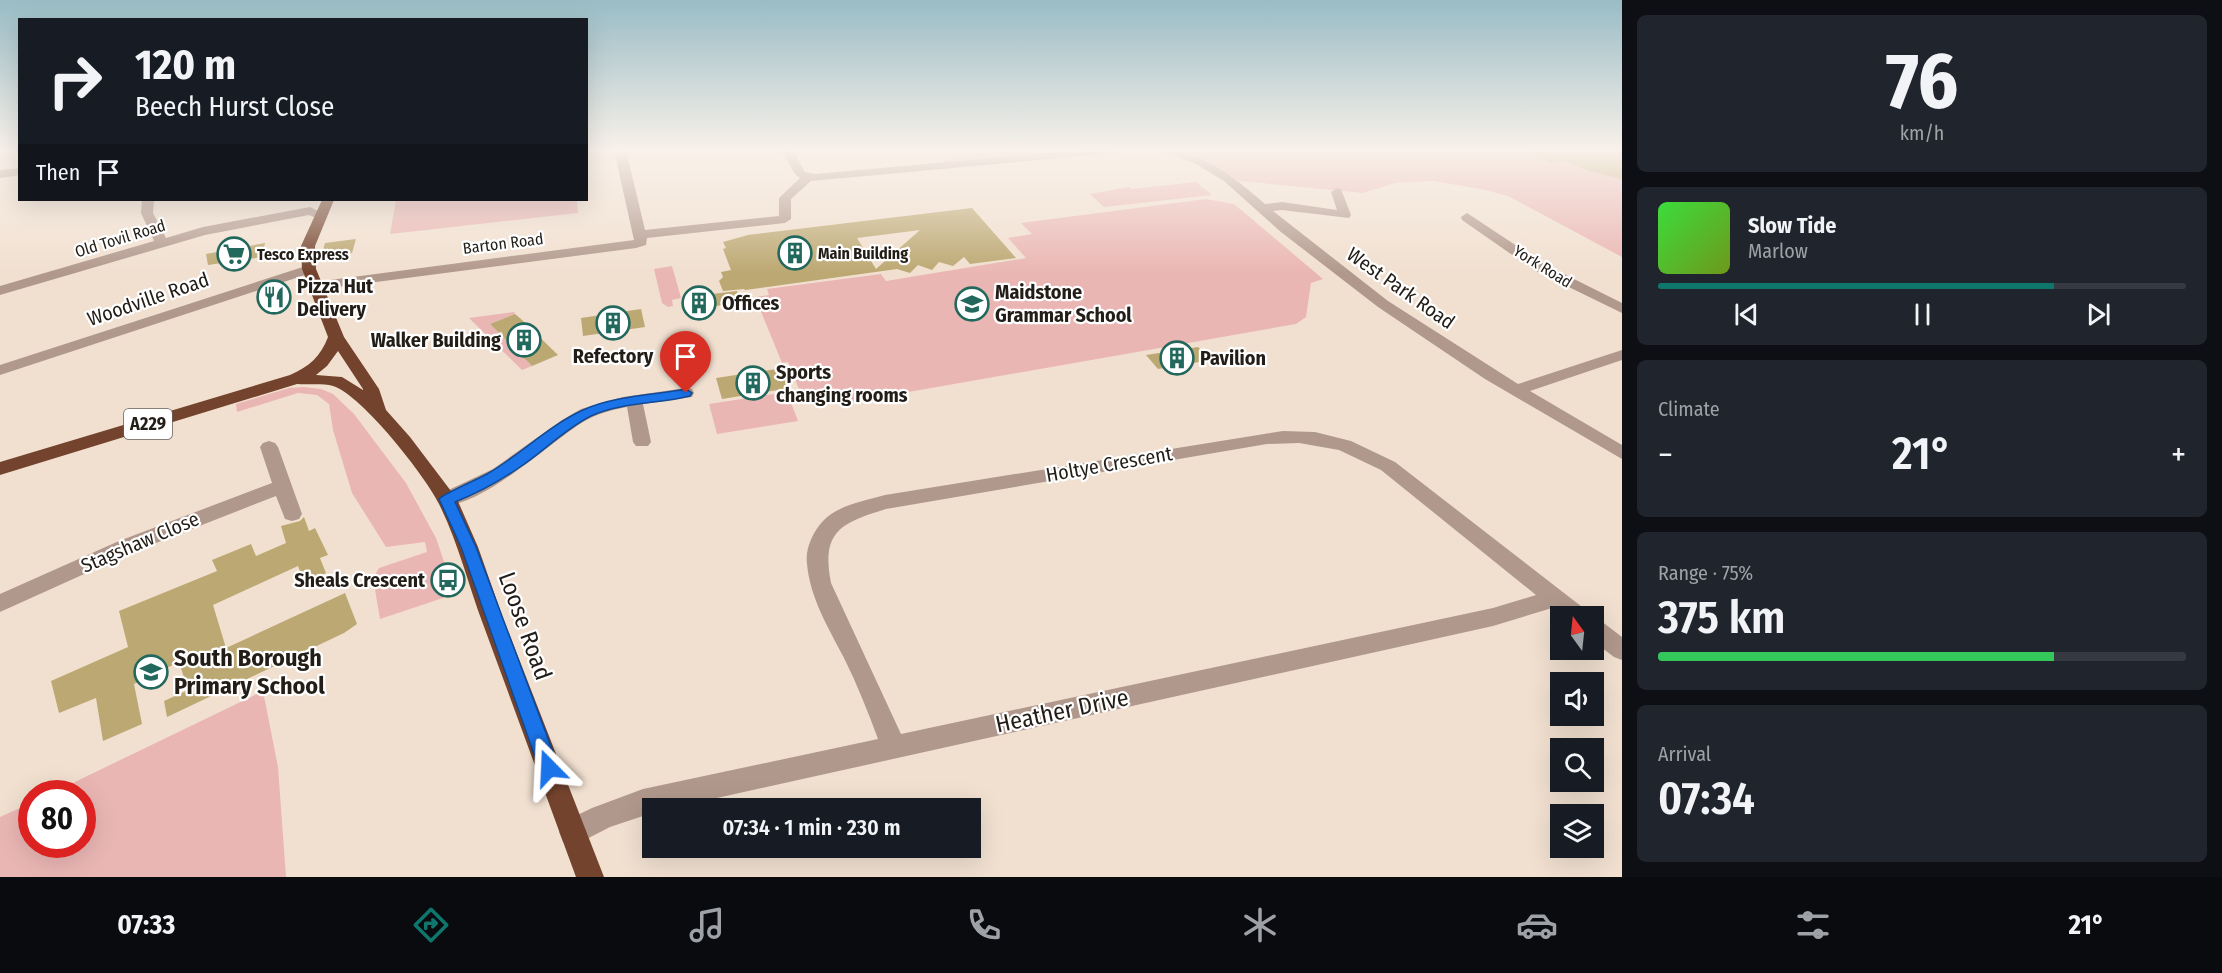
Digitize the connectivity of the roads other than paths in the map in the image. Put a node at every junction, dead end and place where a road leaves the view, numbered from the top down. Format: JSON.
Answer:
{"nodes":[{"id":1,"x":629,"y":191,"type":"edge"},
{"id":2,"x":792,"y":191,"type":"edge"},
{"id":3,"x":1243,"y":191,"type":"edge"},
{"id":4,"x":1337,"y":192,"type":"dead end"},
{"id":5,"x":148,"y":201,"type":"edge"},
{"id":6,"x":328,"y":201,"type":"edge"},
{"id":7,"x":1263,"y":208,"type":"junction"},
{"id":8,"x":321,"y":216,"type":"junction"},
{"id":9,"x":1467,"y":217,"type":"dead end"},
{"id":10,"x":639,"y":235,"type":"junction"},
{"id":11,"x":162,"y":243,"type":"junction"},
{"id":12,"x":1333,"y":253,"type":"dead end"},
{"id":13,"x":309,"y":269,"type":"junction"},
{"id":14,"x":1338,"y":271,"type":"junction"},
{"id":15,"x":361,"y":279,"type":"junction"},
{"id":16,"x":315,"y":286,"type":"junction"},
{"id":17,"x":0,"y":291,"type":"edge"},
{"id":18,"x":322,"y":304,"type":"junction"},
{"id":19,"x":1622,"y":309,"type":"edge"},
{"id":20,"x":336,"y":337,"type":"junction"},
{"id":21,"x":1622,"y":355,"type":"edge"},
{"id":22,"x":0,"y":370,"type":"edge"},
{"id":23,"x":296,"y":378,"type":"junction"},
{"id":24,"x":1516,"y":390,"type":"junction"},
{"id":25,"x":686,"y":393,"type":"dead end"},
{"id":26,"x":634,"y":402,"type":"junction"},
{"id":27,"x":378,"y":412,"type":"junction"},
{"id":28,"x":642,"y":442,"type":"dead end"},
{"id":29,"x":269,"y":447,"type":"dead end"},
{"id":30,"x":1622,"y":453,"type":"edge"},
{"id":31,"x":0,"y":469,"type":"edge"},
{"id":32,"x":282,"y":486,"type":"junction"},
{"id":33,"x":447,"y":499,"type":"junction"},
{"id":34,"x":292,"y":513,"type":"dead end"},
{"id":35,"x":1555,"y":598,"type":"junction"},
{"id":36,"x":0,"y":603,"type":"edge"},
{"id":37,"x":1565,"y":606,"type":"edge"},
{"id":38,"x":1604,"y":637,"type":"edge"},
{"id":39,"x":1622,"y":651,"type":"edge"},
{"id":40,"x":894,"y":747,"type":"junction"},
{"id":41,"x":573,"y":832,"type":"junction"},
{"id":42,"x":590,"y":877,"type":"edge"}],
"edges":[{"from":1,"to":10,"type":"street"},
{"from":2,"to":10,"type":"street"},
{"from":3,"to":7,"type":"street","name":"West Park Road"},
{"from":4,"to":7,"type":"street"},
{"from":5,"to":11,"type":"street"},
{"from":6,"to":8,"type":"highway","number":"A229"},
{"from":7,"to":14,"type":"street","name":"West Park Road"},
{"from":8,"to":11,"type":"street","name":"Old Tovil Road"},
{"from":8,"to":13,"type":"highway","name":"Loose Road","number":"A229"},
{"from":9,"to":19,"type":"street","name":"York Road"},
{"from":10,"to":15,"type":"street","name":"Barton Road"},
{"from":11,"to":17,"type":"street","name":"Old Tovil Road"},
{"from":12,"to":14,"type":"street"},
{"from":13,"to":16,"type":"highway","name":"Loose Road","number":"A229"},
{"from":13,"to":22,"type":"street","name":"Woodville Road"},
{"from":14,"to":24,"type":"street","name":"West Park Road"},
{"from":15,"to":16,"type":"street","name":"Barton Road"},
{"from":15,"to":18,"type":"street","name":"Barton Road"},
{"from":16,"to":18,"type":"highway","name":"Loose Road","number":"A229"},
{"from":18,"to":20,"type":"highway","name":"Loose Road","number":"A229"},
{"from":20,"to":23,"type":"highway","number":"A229"},
{"from":20,"to":27,"type":"highway","name":"Loose Road","number":"A229"},
{"from":21,"to":24,"type":"street"},
{"from":23,"to":27,"type":"highway","name":"Loose Road","number":"A229"},
{"from":23,"to":31,"type":"highway","number":"A229"},
{"from":24,"to":30,"type":"street","name":"West Park Road"},
{"from":25,"to":26,"type":"street"},
{"from":26,"to":28,"type":"street"},
{"from":26,"to":33,"type":"street"},
{"from":27,"to":33,"type":"highway","name":"Loose Road","number":"A229"},
{"from":29,"to":32,"type":"street"},
{"from":32,"to":34,"type":"street"},
{"from":32,"to":36,"type":"street","name":"Stagshaw Close"},
{"from":33,"to":41,"type":"highway","name":"Loose Road","number":"A229"},
{"from":35,"to":37,"type":"street","name":"Holtye Crescent"},
{"from":35,"to":40,"type":"street","name":"Heather Drive"},
{"from":35,"to":40,"type":"street","name":"Holtye Crescent"},
{"from":38,"to":39,"type":"street"},
{"from":40,"to":41,"type":"street","name":"Heather Drive"},
{"from":41,"to":42,"type":"highway","name":"Loose Road","number":"A229"}]}
